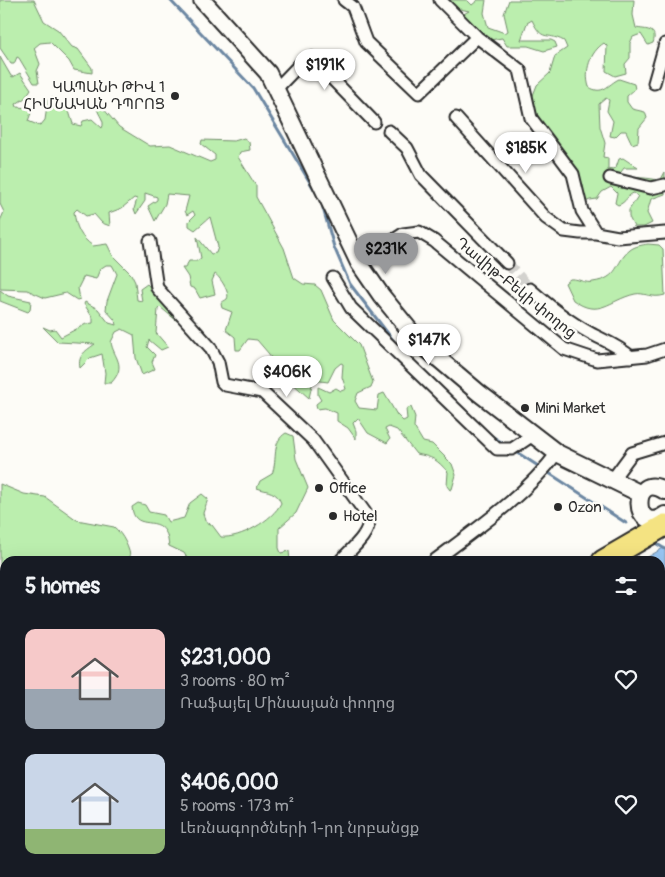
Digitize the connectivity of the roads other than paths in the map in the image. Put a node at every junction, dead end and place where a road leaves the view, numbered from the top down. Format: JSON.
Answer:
{"nodes":[{"id":1,"x":202,"y":0,"type":"edge"},
{"id":2,"x":344,"y":0,"type":"edge"},
{"id":3,"x":440,"y":0,"type":"edge"},
{"id":4,"x":477,"y":37,"type":"junction"},
{"id":5,"x":665,"y":44,"type":"edge"},
{"id":6,"x":654,"y":83,"type":"dead end"},
{"id":7,"x":276,"y":88,"type":"junction"},
{"id":8,"x":456,"y":118,"type":"dead end"},
{"id":9,"x":374,"y":122,"type":"dead end"},
{"id":10,"x":389,"y":131,"type":"dead end"},
{"id":11,"x":610,"y":178,"type":"dead end"},
{"id":12,"x":665,"y":185,"type":"edge"},
{"id":13,"x":596,"y":233,"type":"junction"},
{"id":14,"x":665,"y":233,"type":"edge"},
{"id":15,"x":150,"y":241,"type":"dead end"},
{"id":16,"x":359,"y":263,"type":"junction"},
{"id":17,"x":508,"y":263,"type":"tunnel mouth"},
{"id":18,"x":333,"y":278,"type":"dead end"},
{"id":19,"x":530,"y":289,"type":"tunnel mouth"},
{"id":20,"x":665,"y":349,"type":"edge"},
{"id":21,"x":632,"y":357,"type":"junction"},
{"id":22,"x":533,"y":435,"type":"junction"},
{"id":23,"x":665,"y":443,"type":"edge"},
{"id":24,"x":556,"y":454,"type":"junction"},
{"id":25,"x":612,"y":480,"type":"junction"},
{"id":26,"x":665,"y":491,"type":"edge"},
{"id":27,"x":641,"y":494,"type":"junction"},
{"id":28,"x":643,"y":515,"type":"junction"},
{"id":29,"x":665,"y":515,"type":"edge"},
{"id":30,"x":665,"y":525,"type":"edge"},
{"id":31,"x":639,"y":542,"type":"junction"},
{"id":32,"x":345,"y":556,"type":"edge"},
{"id":33,"x":441,"y":556,"type":"edge"},
{"id":34,"x":612,"y":556,"type":"edge"}],
"edges":[{"from":1,"to":7,"type":"street"},
{"from":2,"to":4,"type":"street"},
{"from":3,"to":4,"type":"street"},
{"from":4,"to":13,"type":"street"},
{"from":5,"to":6,"type":"street"},
{"from":7,"to":9,"type":"street"},
{"from":7,"to":16,"type":"street"},
{"from":8,"to":13,"type":"street"},
{"from":10,"to":17,"type":"street"},
{"from":11,"to":12,"type":"street"},
{"from":13,"to":14,"type":"street"},
{"from":15,"to":32,"type":"street"},
{"from":16,"to":21,"type":"street","name":"Դավիթ-Բեկի փողոց"},
{"from":16,"to":22,"type":"street"},
{"from":18,"to":22,"type":"street"},
{"from":19,"to":21,"type":"street"},
{"from":20,"to":21,"type":"street","name":"Դավիթ-Բեկի փողոց"},
{"from":22,"to":24,"type":"street"},
{"from":23,"to":25,"type":"street"},
{"from":24,"to":25,"type":"street"},
{"from":24,"to":33,"type":"street"},
{"from":25,"to":27,"type":"street"},
{"from":26,"to":27,"type":"street"},
{"from":27,"to":28,"type":"street"},
{"from":28,"to":29,"type":"street"},
{"from":28,"to":31,"type":"street"},
{"from":30,"to":31,"type":"highway"},
{"from":31,"to":34,"type":"highway"}]}
